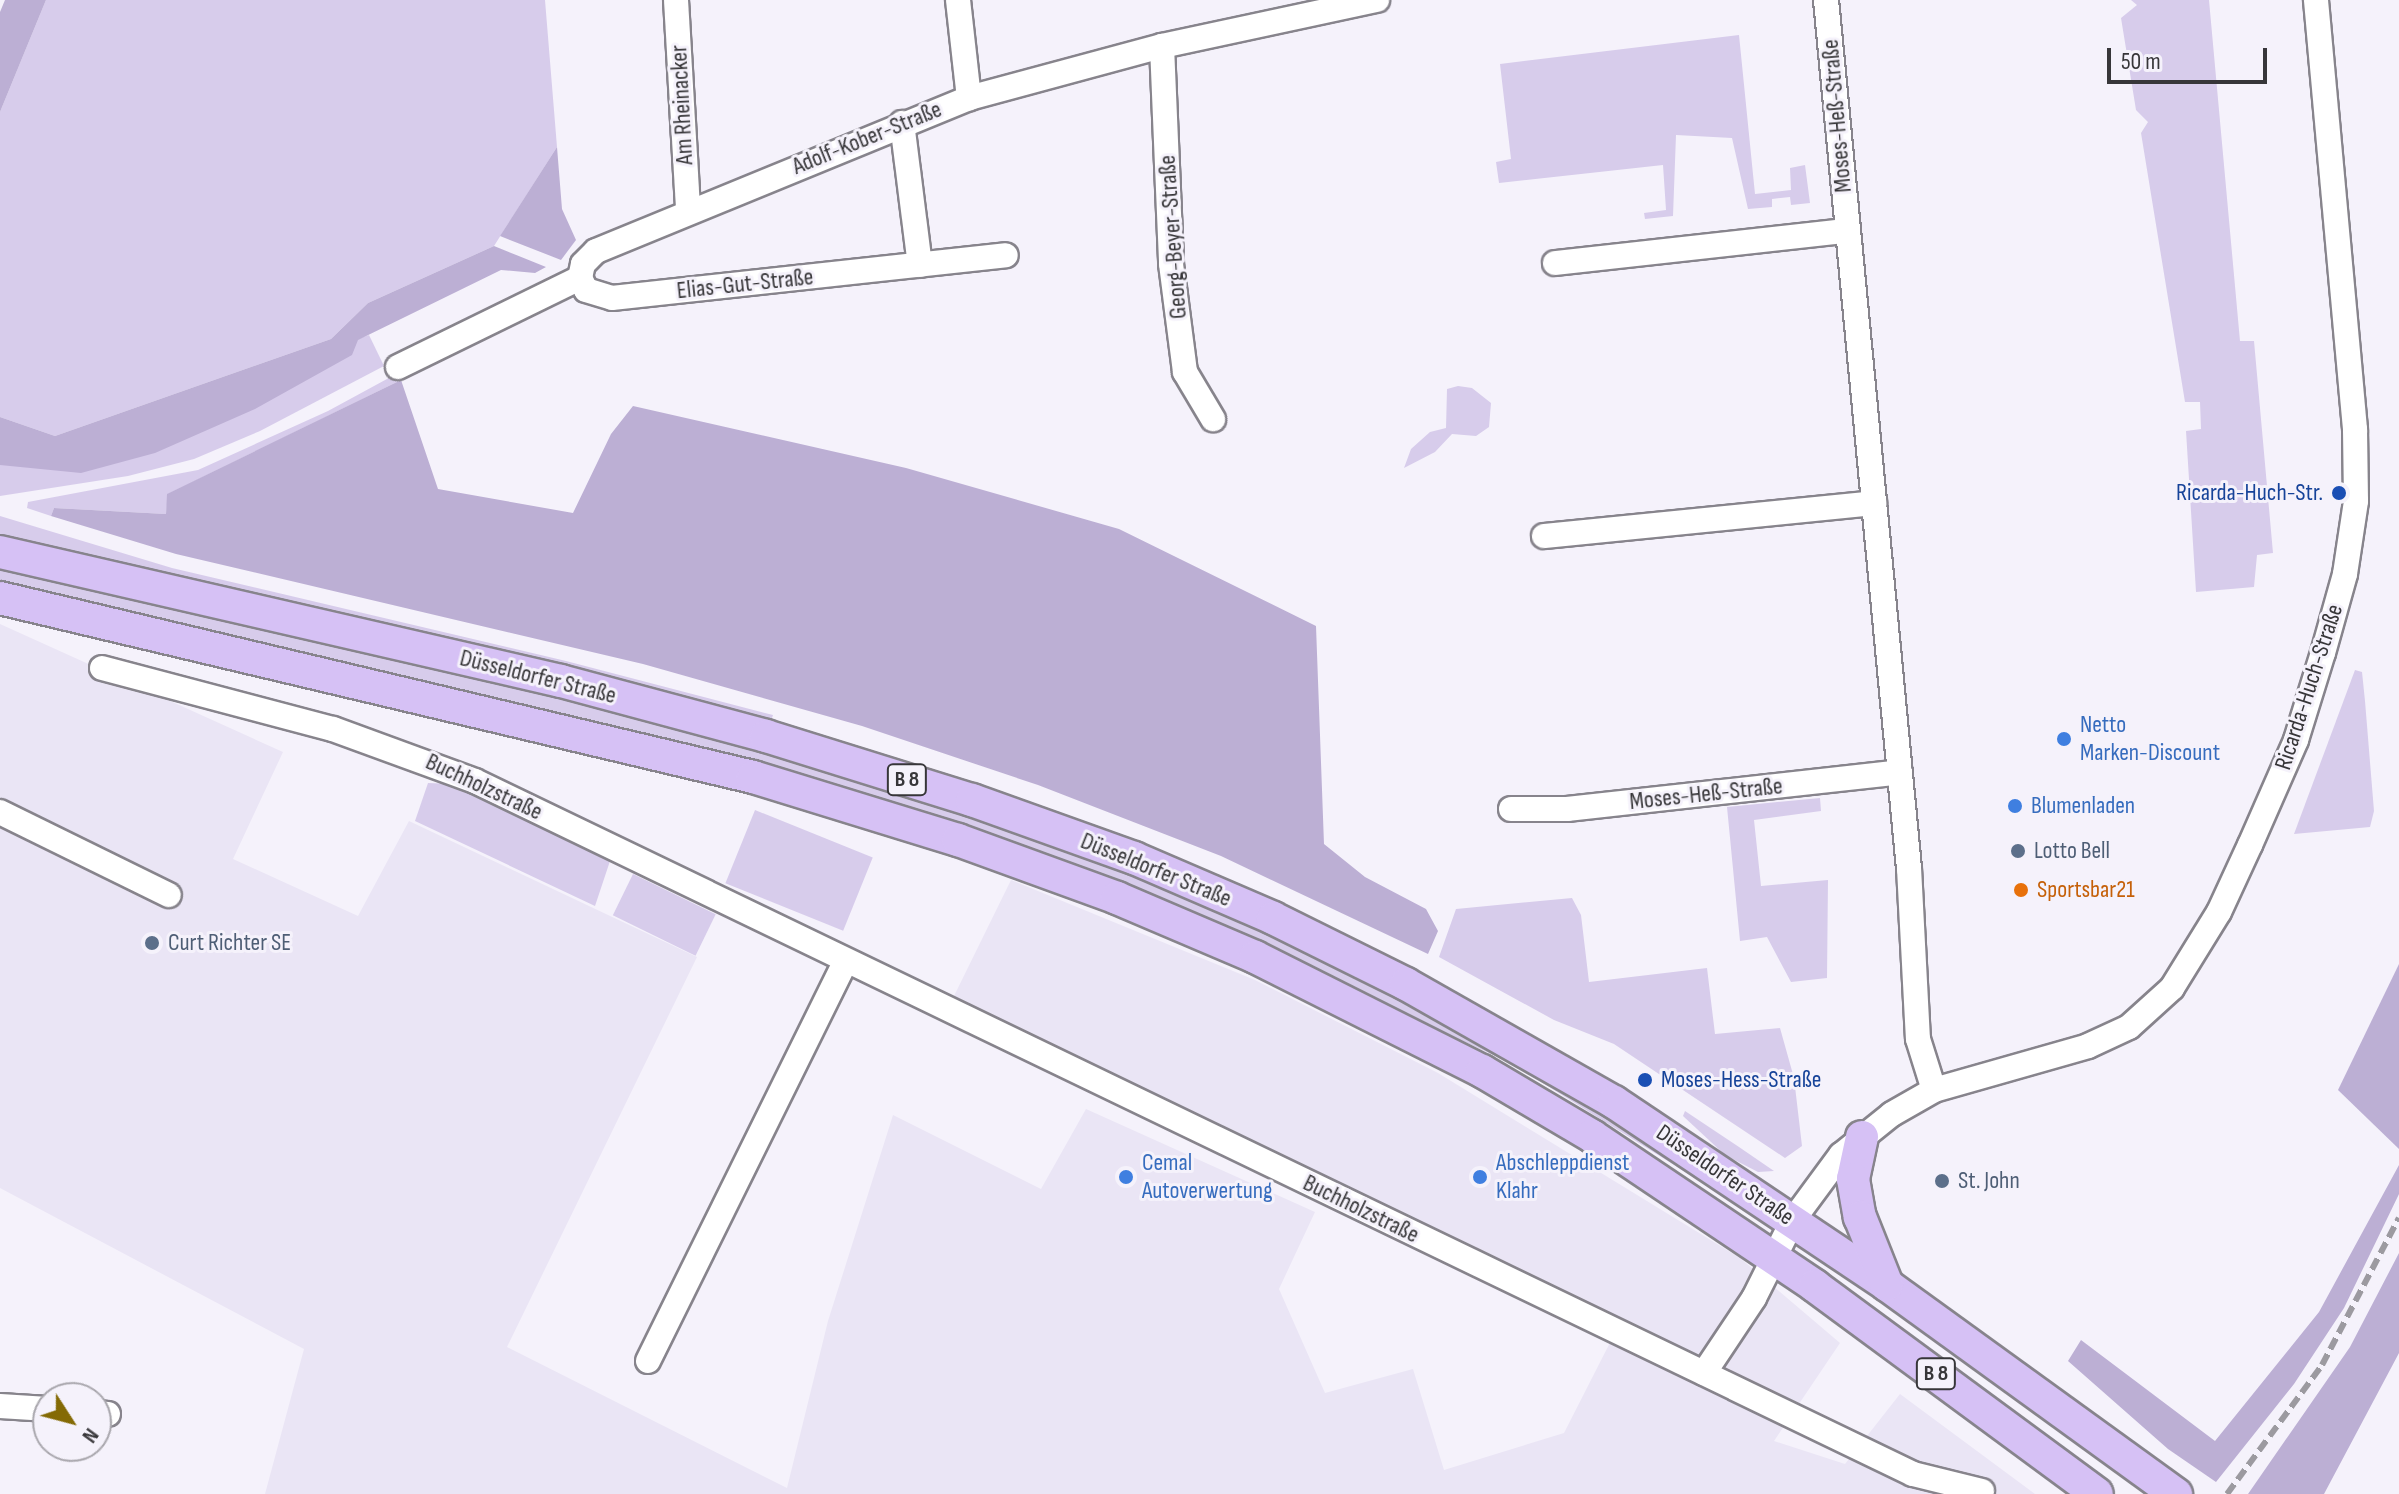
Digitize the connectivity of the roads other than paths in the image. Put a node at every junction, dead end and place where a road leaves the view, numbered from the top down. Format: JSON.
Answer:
{"nodes":[{"id":1,"x":676,"y":0,"type":"edge"},
{"id":2,"x":958,"y":0,"type":"edge"},
{"id":3,"x":1377,"y":0,"type":"edge"},
{"id":4,"x":1826,"y":0,"type":"edge"},
{"id":5,"x":2316,"y":0,"type":"edge"},
{"id":6,"x":1162,"y":46,"type":"junction"},
{"id":7,"x":969,"y":98,"type":"junction"},
{"id":8,"x":902,"y":123,"type":"junction"},
{"id":9,"x":688,"y":210,"type":"junction"},
{"id":10,"x":1847,"y":231,"type":"junction"},
{"id":11,"x":1006,"y":255,"type":"dead end"},
{"id":12,"x":1555,"y":263,"type":"dead end"},
{"id":13,"x":920,"y":265,"type":"junction"},
{"id":14,"x":580,"y":278,"type":"junction"},
{"id":15,"x":398,"y":367,"type":"dead end"},
{"id":16,"x":1213,"y":419,"type":"dead end"},
{"id":17,"x":1874,"y":503,"type":"junction"},
{"id":18,"x":1544,"y":536,"type":"dead end"},
{"id":19,"x":0,"y":552,"type":"edge"},
{"id":20,"x":0,"y":598,"type":"edge"},
{"id":21,"x":102,"y":668,"type":"dead end"},
{"id":22,"x":1900,"y":772,"type":"junction"},
{"id":23,"x":1511,"y":809,"type":"dead end"},
{"id":24,"x":0,"y":812,"type":"edge"},
{"id":25,"x":169,"y":895,"type":"dead end"},
{"id":26,"x":846,"y":961,"type":"junction"},
{"id":27,"x":1934,"y":1090,"type":"junction"},
{"id":28,"x":1862,"y":1137,"type":"junction"},
{"id":29,"x":1793,"y":1220,"type":"junction"},
{"id":30,"x":1773,"y":1256,"type":"junction"},
{"id":31,"x":1887,"y":1285,"type":"junction"},
{"id":32,"x":648,"y":1361,"type":"dead end"},
{"id":33,"x":1704,"y":1373,"type":"junction"},
{"id":34,"x":0,"y":1406,"type":"edge"},
{"id":35,"x":32,"y":1408,"type":"edge"},
{"id":36,"x":1982,"y":1491,"type":"dead end"},
{"id":37,"x":2097,"y":1494,"type":"edge"},
{"id":38,"x":2176,"y":1494,"type":"edge"}],
"edges":[{"from":1,"to":9,"type":"street","name":"Am Rheinacker"},
{"from":2,"to":7,"type":"street"},
{"from":3,"to":6,"type":"street","name":"Adolf-Kober-Straße"},
{"from":4,"to":10,"type":"street","name":"Moses-Heß-Straße"},
{"from":5,"to":27,"type":"street","name":"Ricarda-Huch-Straße"},
{"from":6,"to":7,"type":"street","name":"Adolf-Kober-Straße"},
{"from":6,"to":16,"type":"street","name":"Georg-Beyer-Straße"},
{"from":7,"to":8,"type":"street","name":"Adolf-Kober-Straße"},
{"from":8,"to":9,"type":"street","name":"Adolf-Kober-Straße"},
{"from":8,"to":13,"type":"street"},
{"from":9,"to":14,"type":"street","name":"Adolf-Kober-Straße"},
{"from":10,"to":12,"type":"street"},
{"from":10,"to":17,"type":"street","name":"Moses-Heß-Straße"},
{"from":11,"to":13,"type":"street","name":"Elias-Gut-Straße"},
{"from":13,"to":14,"type":"street","name":"Elias-Gut-Straße"},
{"from":14,"to":15,"type":"street","name":"Adolf-Kober-Straße"},
{"from":17,"to":18,"type":"street"},
{"from":17,"to":22,"type":"street","name":"Moses-Heß-Straße"},
{"from":19,"to":29,"type":"main road","name":"Düsseldorfer Straße","number":"B 8"},
{"from":20,"to":30,"type":"main road","name":"Düsseldorfer Straße","number":"B 8"},
{"from":21,"to":26,"type":"street","name":"Buchholzstraße"},
{"from":22,"to":23,"type":"street","name":"Moses-Heß-Straße"},
{"from":22,"to":27,"type":"street","name":"Moses-Heß-Straße"},
{"from":24,"to":25,"type":"street"},
{"from":26,"to":32,"type":"street"},
{"from":26,"to":33,"type":"street","name":"Buchholzstraße"},
{"from":27,"to":28,"type":"street","name":"Ricarda-Huch-Straße"},
{"from":28,"to":29,"type":"street","name":"Ricarda-Huch-Straße"},
{"from":28,"to":31,"type":"main road"},
{"from":29,"to":30,"type":"street"},
{"from":29,"to":31,"type":"main road","name":"Düsseldorfer Straße","number":"B 8"},
{"from":30,"to":33,"type":"street"},
{"from":30,"to":37,"type":"main road","name":"Düsseldorfer Straße","number":"B 8"},
{"from":31,"to":38,"type":"main road","name":"Düsseldorfer Straße","number":"B 8"},
{"from":33,"to":36,"type":"street","name":"Buchholzstraße"},
{"from":34,"to":35,"type":"street"}]}
